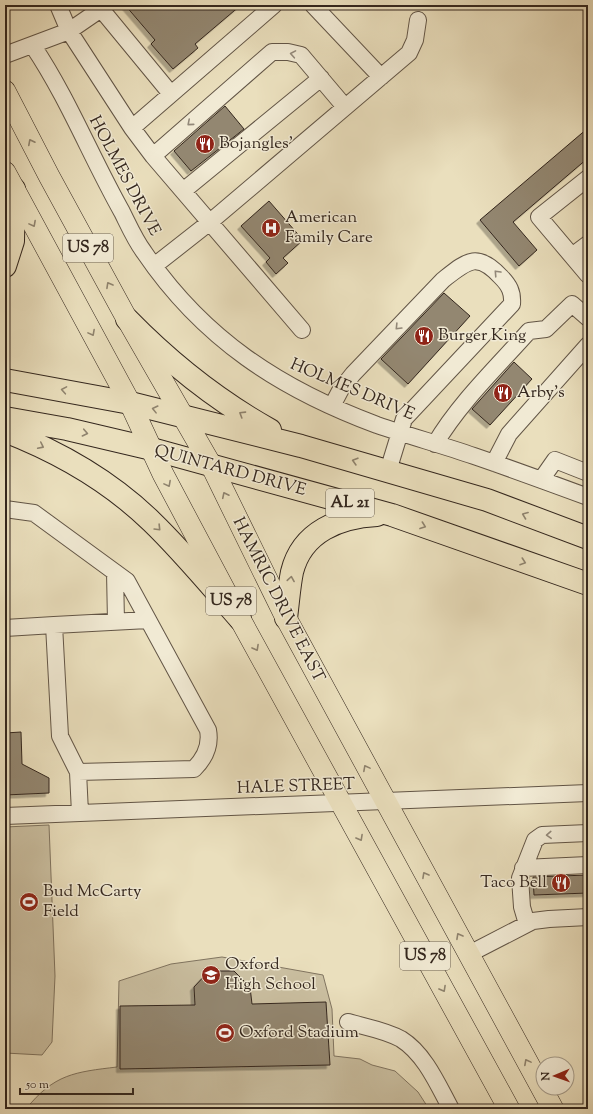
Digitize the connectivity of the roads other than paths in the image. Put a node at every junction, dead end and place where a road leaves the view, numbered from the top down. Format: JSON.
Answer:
{"nodes":[{"id":1,"x":58,"y":5,"type":"edge"},
{"id":2,"x":274,"y":5,"type":"edge"},
{"id":3,"x":313,"y":5,"type":"edge"},
{"id":4,"x":104,"y":7,"type":"edge"},
{"id":5,"x":418,"y":20,"type":"dead end"},
{"id":6,"x":69,"y":31,"type":"junction"},
{"id":7,"x":33,"y":46,"type":"junction"},
{"id":8,"x":5,"y":55,"type":"edge"},
{"id":9,"x":381,"y":77,"type":"junction"},
{"id":10,"x":321,"y":78,"type":"junction"},
{"id":11,"x":5,"y":91,"type":"edge"},
{"id":12,"x":171,"y":94,"type":"junction"},
{"id":13,"x":345,"y":107,"type":"junction"},
{"id":14,"x":132,"y":128,"type":"junction"},
{"id":15,"x":153,"y":156,"type":"junction"},
{"id":16,"x":588,"y":178,"type":"edge"},
{"id":17,"x":10,"y":181,"type":"edge"},
{"id":18,"x":183,"y":191,"type":"junction"},
{"id":19,"x":210,"y":222,"type":"junction"},
{"id":20,"x":588,"y":244,"type":"edge"},
{"id":21,"x":572,"y":256,"type":"junction"},
{"id":22,"x":5,"y":266,"type":"edge"},
{"id":23,"x":154,"y":266,"type":"junction"},
{"id":24,"x":588,"y":275,"type":"edge"},
{"id":25,"x":588,"y":318,"type":"edge"},
{"id":26,"x":127,"y":319,"type":"junction"},
{"id":27,"x":302,"y":330,"type":"dead end"},
{"id":28,"x":588,"y":345,"type":"edge"},
{"id":29,"x":5,"y":380,"type":"edge"},
{"id":30,"x":130,"y":403,"type":"junction"},
{"id":31,"x":332,"y":406,"type":"junction"},
{"id":32,"x":182,"y":416,"type":"junction"},
{"id":33,"x":5,"y":418,"type":"edge"},
{"id":34,"x":5,"y":430,"type":"edge"},
{"id":35,"x":400,"y":433,"type":"junction"},
{"id":36,"x":435,"y":444,"type":"junction"},
{"id":37,"x":301,"y":446,"type":"junction"},
{"id":38,"x":152,"y":449,"type":"junction"},
{"id":39,"x":494,"y":463,"type":"junction"},
{"id":40,"x":211,"y":465,"type":"junction"},
{"id":41,"x":388,"y":471,"type":"junction"},
{"id":42,"x":588,"y":473,"type":"edge"},
{"id":43,"x":540,"y":480,"type":"junction"},
{"id":44,"x":588,"y":497,"type":"edge"},
{"id":45,"x":5,"y":509,"type":"edge"},
{"id":46,"x":392,"y":515,"type":"junction"},
{"id":47,"x":588,"y":538,"type":"edge"},
{"id":48,"x":115,"y":572,"type":"junction"},
{"id":49,"x":588,"y":584,"type":"edge"},
{"id":50,"x":286,"y":618,"type":"junction"},
{"id":51,"x":240,"y":619,"type":"junction"},
{"id":52,"x":148,"y":620,"type":"junction"},
{"id":53,"x":116,"y":622,"type":"junction"},
{"id":54,"x":54,"y":625,"type":"junction"},
{"id":55,"x":5,"y":628,"type":"edge"},
{"id":56,"x":78,"y":772,"type":"junction"},
{"id":57,"x":588,"y":793,"type":"edge"},
{"id":58,"x":385,"y":802,"type":"junction"},
{"id":59,"x":341,"y":804,"type":"junction"},
{"id":60,"x":80,"y":813,"type":"junction"},
{"id":61,"x":5,"y":816,"type":"edge"},
{"id":62,"x":588,"y":833,"type":"edge"},
{"id":63,"x":588,"y":865,"type":"edge"},
{"id":64,"x":523,"y":868,"type":"junction"},
{"id":65,"x":588,"y":917,"type":"edge"},
{"id":66,"x":527,"y":924,"type":"junction"},
{"id":67,"x":469,"y":954,"type":"junction"},
{"id":68,"x":348,"y":1022,"type":"dead end"},
{"id":69,"x":451,"y":1109,"type":"edge"},
{"id":70,"x":508,"y":1109,"type":"edge"},
{"id":71,"x":553,"y":1109,"type":"edge"}],
"edges":[{"from":1,"to":6,"type":"street"},
{"from":2,"to":12,"type":"street"},
{"from":3,"to":9,"type":"street"},
{"from":4,"to":6,"type":"street"},
{"from":4,"to":12,"type":"street"},
{"from":5,"to":9,"type":"street"},
{"from":6,"to":7,"type":"street"},
{"from":6,"to":14,"type":"street"},
{"from":7,"to":8,"type":"street"},
{"from":7,"to":23,"type":"street","name":"HOLMES DRIVE"},
{"from":9,"to":13,"type":"street"},
{"from":10,"to":13,"type":"street"},
{"from":10,"to":15,"type":"street","one_way":true},
{"from":10,"to":18,"type":"street"},
{"from":26,"to":11,"type":"main road","name":"HAMRIC DRIVE EAST","number":"US 78","one_way":true},
{"from":12,"to":14,"type":"street"},
{"from":13,"to":19,"type":"street"},
{"from":14,"to":15,"type":"street"},
{"from":15,"to":18,"type":"street"},
{"from":16,"to":21,"type":"street"},
{"from":17,"to":22,"type":"highway"},
{"from":17,"to":30,"type":"main road","number":"US 78","one_way":true},
{"from":18,"to":19,"type":"street"},
{"from":19,"to":23,"type":"street"},
{"from":19,"to":27,"type":"street"},
{"from":20,"to":21,"type":"street"},
{"from":21,"to":24,"type":"street"},
{"from":23,"to":31,"type":"street","name":"HOLMES DRIVE"},
{"from":25,"to":36,"type":"street"},
{"from":26,"to":32,"type":"main road","name":"HAMRIC DRIVE EAST","number":"US 78"},
{"from":37,"to":26,"type":"highway","one_way":true},
{"from":28,"to":39,"type":"street"},
{"from":30,"to":29,"type":"highway","number":"AL 21","one_way":true},
{"from":32,"to":30,"type":"highway","number":"AL 21","one_way":true},
{"from":30,"to":38,"type":"main road","number":"US 78"},
{"from":31,"to":35,"type":"street","name":"HOLMES DRIVE"},
{"from":35,"to":31,"type":"street","one_way":true},
{"from":32,"to":37,"type":"highway","number":"AL 21"},
{"from":32,"to":40,"type":"main road","name":"HAMRIC DRIVE EAST","number":"US 78"},
{"from":33,"to":38,"type":"highway","name":"QUINTARD DRIVE","number":"AL 21","one_way":true},
{"from":34,"to":51,"type":"highway","one_way":true},
{"from":35,"to":36,"type":"street","name":"HOLMES DRIVE"},
{"from":35,"to":41,"type":"street"},
{"from":36,"to":39,"type":"street","name":"HOLMES DRIVE"},
{"from":41,"to":37,"type":"highway","number":"AL 21","one_way":true},
{"from":38,"to":40,"type":"highway","name":"QUINTARD DRIVE","number":"AL 21"},
{"from":38,"to":51,"type":"main road","number":"US 78","one_way":true},
{"from":39,"to":43,"type":"street","name":"HOLMES DRIVE"},
{"from":40,"to":46,"type":"highway","name":"QUINTARD DRIVE","number":"AL 21"},
{"from":50,"to":40,"type":"main road","name":"HAMRIC DRIVE EAST","number":"US 78","one_way":true},
{"from":47,"to":41,"type":"highway","number":"AL 21","one_way":true},
{"from":42,"to":43,"type":"street"},
{"from":43,"to":44,"type":"street","name":"HOLMES DRIVE"},
{"from":45,"to":48,"type":"street"},
{"from":46,"to":49,"type":"highway","name":"QUINTARD DRIVE","number":"AL 21","one_way":true},
{"from":50,"to":46,"type":"highway","one_way":true},
{"from":48,"to":52,"type":"street"},
{"from":48,"to":53,"type":"street"},
{"from":58,"to":50,"type":"main road","name":"HAMRIC DRIVE EAST","number":"US 78","one_way":true},
{"from":51,"to":59,"type":"main road","number":"US 78","one_way":true},
{"from":52,"to":53,"type":"street"},
{"from":52,"to":56,"type":"street"},
{"from":53,"to":54,"type":"street"},
{"from":54,"to":55,"type":"street"},
{"from":54,"to":56,"type":"street"},
{"from":56,"to":60,"type":"street"},
{"from":57,"to":58,"type":"street","name":"HALE STREET"},
{"from":58,"to":59,"type":"street","name":"HALE STREET"},
{"from":67,"to":58,"type":"main road","name":"HAMRIC DRIVE EAST","number":"US 78","one_way":true},
{"from":59,"to":60,"type":"street","name":"HALE STREET"},
{"from":59,"to":70,"type":"main road","number":"US 78","one_way":true},
{"from":60,"to":61,"type":"street","name":"HALE STREET"},
{"from":62,"to":64,"type":"street","one_way":true},
{"from":63,"to":64,"type":"street"},
{"from":64,"to":66,"type":"street"},
{"from":65,"to":66,"type":"street"},
{"from":66,"to":67,"type":"street"},
{"from":71,"to":67,"type":"main road","name":"HAMRIC DRIVE EAST","number":"US 78","one_way":true},
{"from":68,"to":69,"type":"street"}]}
